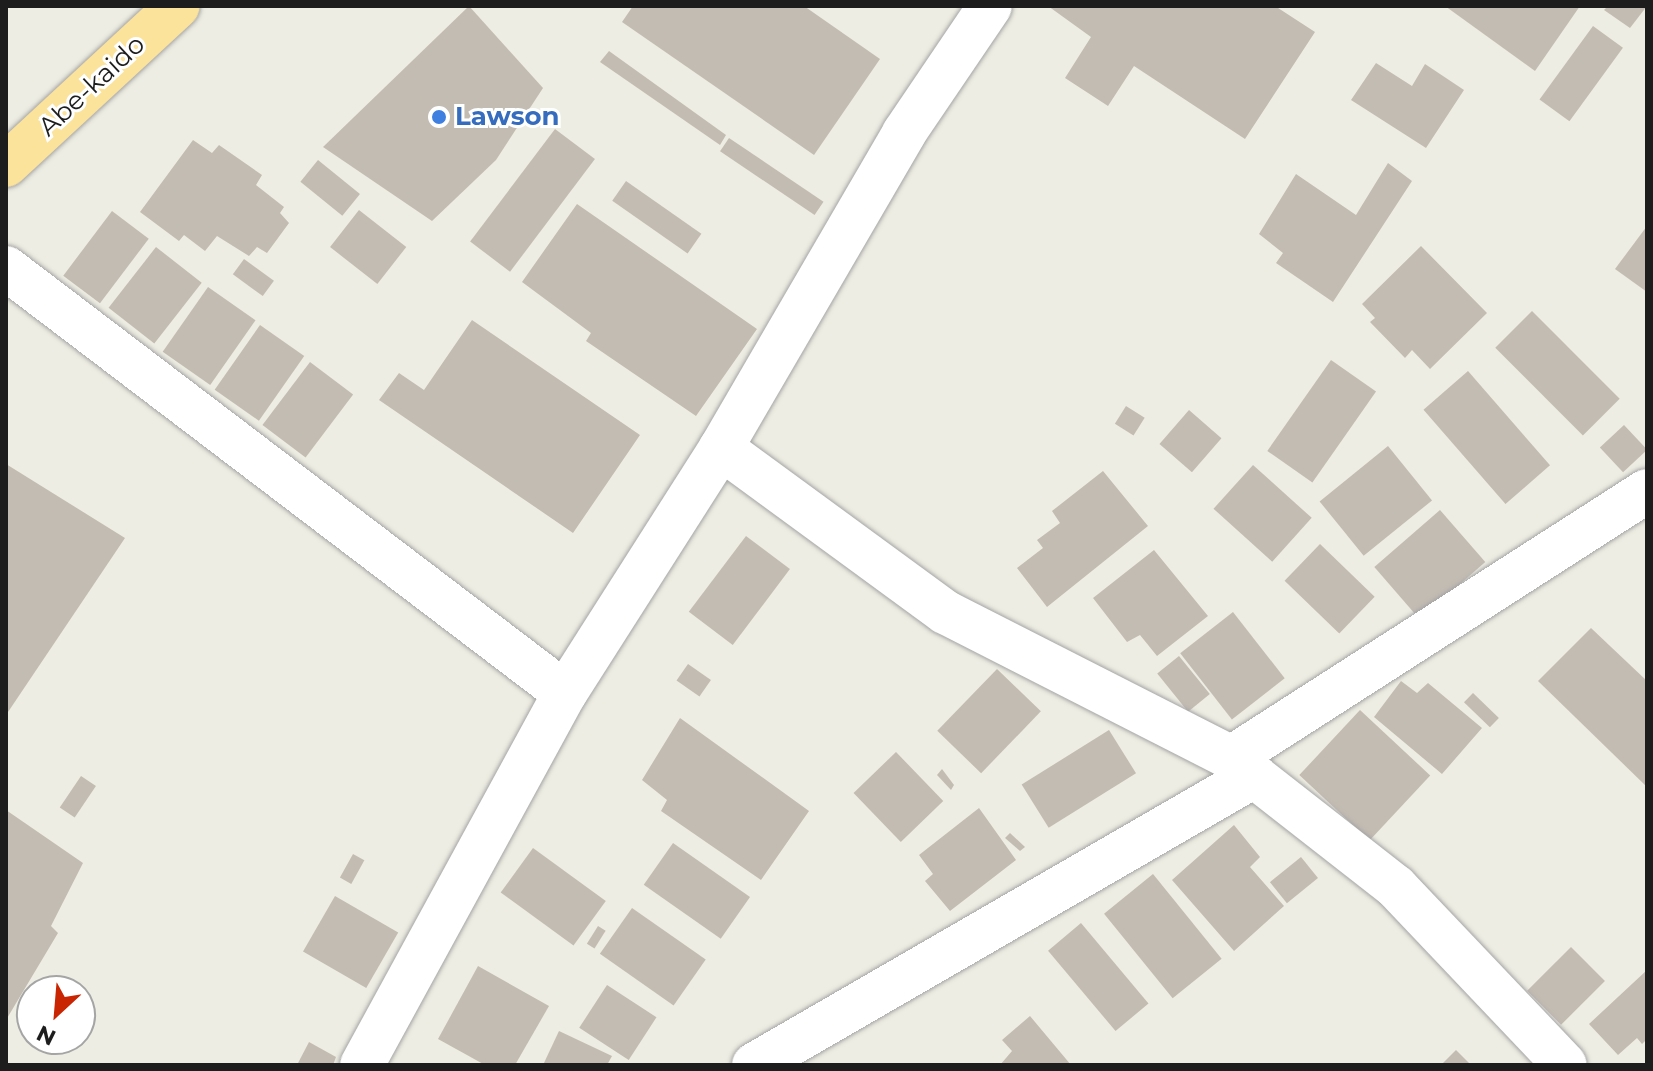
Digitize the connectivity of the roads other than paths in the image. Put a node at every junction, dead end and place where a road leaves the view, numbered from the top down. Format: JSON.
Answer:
{"nodes":[{"id":1,"x":178,"y":6,"type":"edge"},
{"id":2,"x":990,"y":6,"type":"edge"},
{"id":3,"x":6,"y":165,"type":"edge"},
{"id":4,"x":6,"y":268,"type":"edge"},
{"id":5,"x":721,"y":448,"type":"junction"},
{"id":6,"x":1647,"y":491,"type":"edge"},
{"id":7,"x":565,"y":693,"type":"junction"},
{"id":8,"x":1242,"y":767,"type":"junction"},
{"id":9,"x":362,"y":1065,"type":"edge"},
{"id":10,"x":754,"y":1065,"type":"edge"},
{"id":11,"x":1565,"y":1065,"type":"edge"}],
"edges":[{"from":1,"to":3,"type":"main road","name":"Abe-kaido"},
{"from":2,"to":5,"type":"street"},
{"from":4,"to":7,"type":"street"},
{"from":5,"to":7,"type":"street"},
{"from":5,"to":8,"type":"street"},
{"from":6,"to":8,"type":"street"},
{"from":7,"to":9,"type":"street"},
{"from":8,"to":10,"type":"street"},
{"from":8,"to":11,"type":"street"}]}
